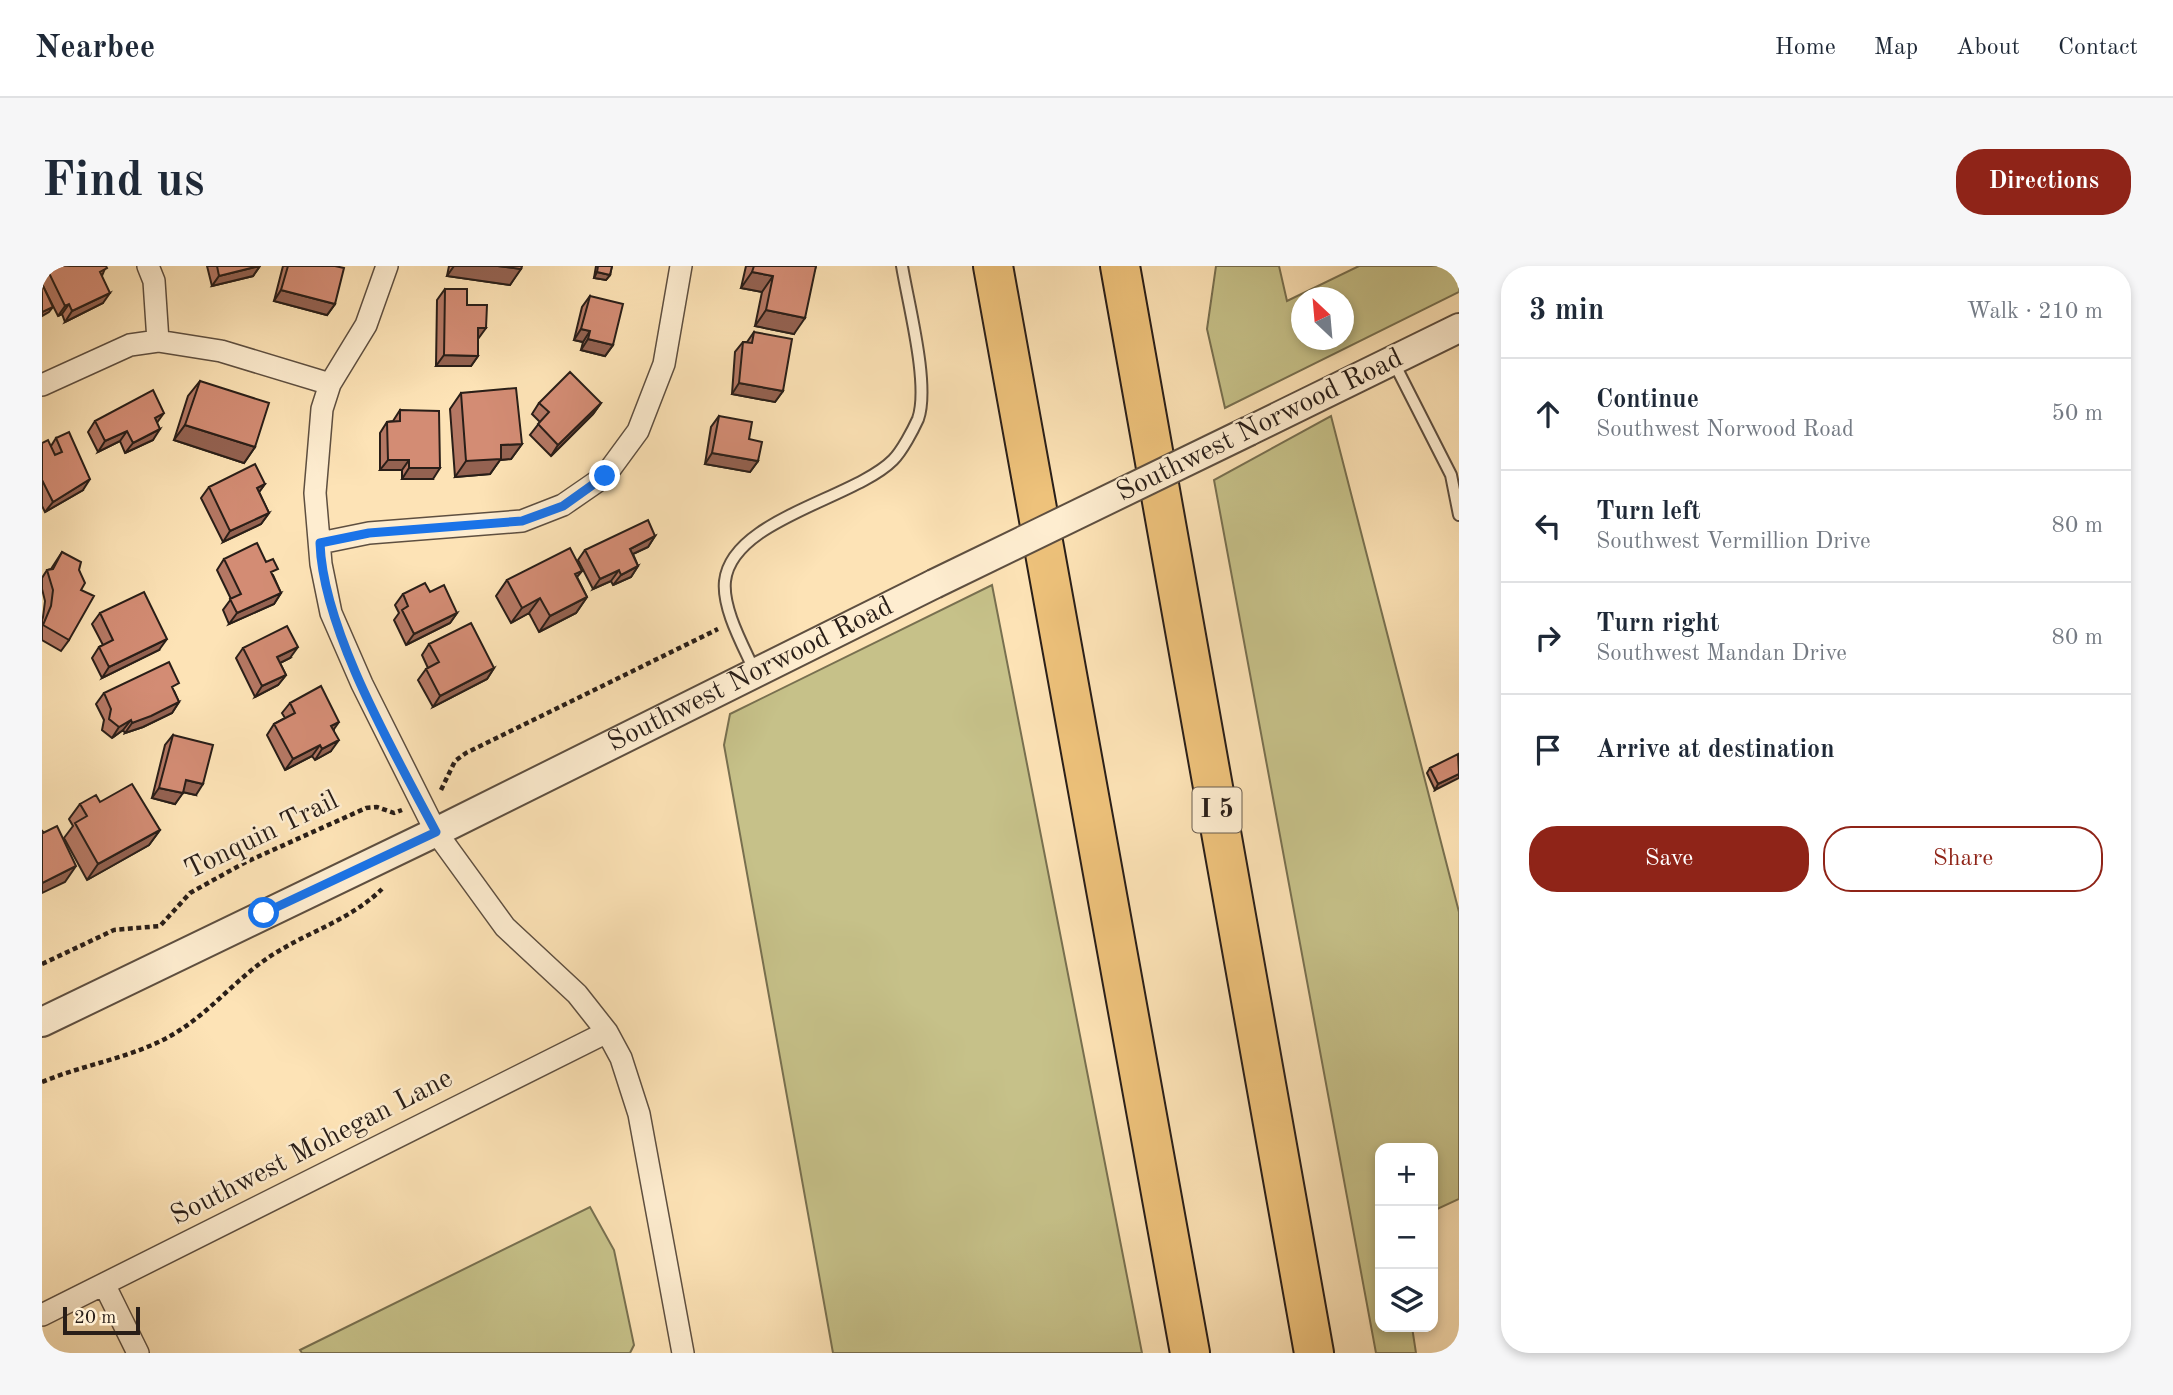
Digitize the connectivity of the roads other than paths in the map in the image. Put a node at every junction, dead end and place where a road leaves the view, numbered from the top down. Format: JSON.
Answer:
{"nodes":[{"id":1,"x":148,"y":266,"type":"edge"},
{"id":2,"x":387,"y":266,"type":"edge"},
{"id":3,"x":681,"y":266,"type":"edge"},
{"id":4,"x":902,"y":266,"type":"edge"},
{"id":5,"x":993,"y":266,"type":"edge"},
{"id":6,"x":1120,"y":266,"type":"edge"},
{"id":7,"x":1459,"y":328,"type":"edge"},
{"id":8,"x":159,"y":341,"type":"junction"},
{"id":9,"x":1393,"y":360,"type":"junction"},
{"id":10,"x":330,"y":384,"type":"junction"},
{"id":11,"x":42,"y":385,"type":"edge"},
{"id":12,"x":1455,"y":474,"type":"edge"},
{"id":13,"x":1459,"y":515,"type":"edge"},
{"id":14,"x":320,"y":543,"type":"junction"},
{"id":15,"x":755,"y":673,"type":"junction"},
{"id":16,"x":436,"y":832,"type":"junction"},
{"id":17,"x":42,"y":1022,"type":"edge"},
{"id":18,"x":607,"y":1032,"type":"junction"},
{"id":19,"x":104,"y":1284,"type":"junction"},
{"id":20,"x":42,"y":1315,"type":"edge"},
{"id":21,"x":138,"y":1353,"type":"edge"},
{"id":22,"x":683,"y":1353,"type":"edge"},
{"id":23,"x":1191,"y":1353,"type":"edge"},
{"id":24,"x":1314,"y":1353,"type":"edge"}],
"edges":[{"from":1,"to":8,"type":"street"},
{"from":2,"to":10,"type":"street"},
{"from":3,"to":14,"type":"street"},
{"from":4,"to":15,"type":"lane"},
{"from":5,"to":23,"type":"highway"},
{"from":6,"to":24,"type":"highway","number":"I 5"},
{"from":7,"to":9,"type":"street","name":"Southwest Norwood Road"},
{"from":8,"to":10,"type":"street"},
{"from":8,"to":11,"type":"street"},
{"from":9,"to":12,"type":"lane"},
{"from":9,"to":15,"type":"street","name":"Southwest Norwood Road","bridge":true},
{"from":10,"to":14,"type":"street"},
{"from":12,"to":13,"type":"lane"},
{"from":14,"to":16,"type":"street"},
{"from":15,"to":16,"type":"street","name":"Southwest Norwood Road"},
{"from":16,"to":17,"type":"street","name":"Southwest Norwood Road"},
{"from":16,"to":18,"type":"street"},
{"from":18,"to":19,"type":"street","name":"Southwest Mohegan Lane"},
{"from":18,"to":22,"type":"street"},
{"from":19,"to":20,"type":"street","name":"Southwest Mohegan Lane"},
{"from":19,"to":21,"type":"street"}]}
